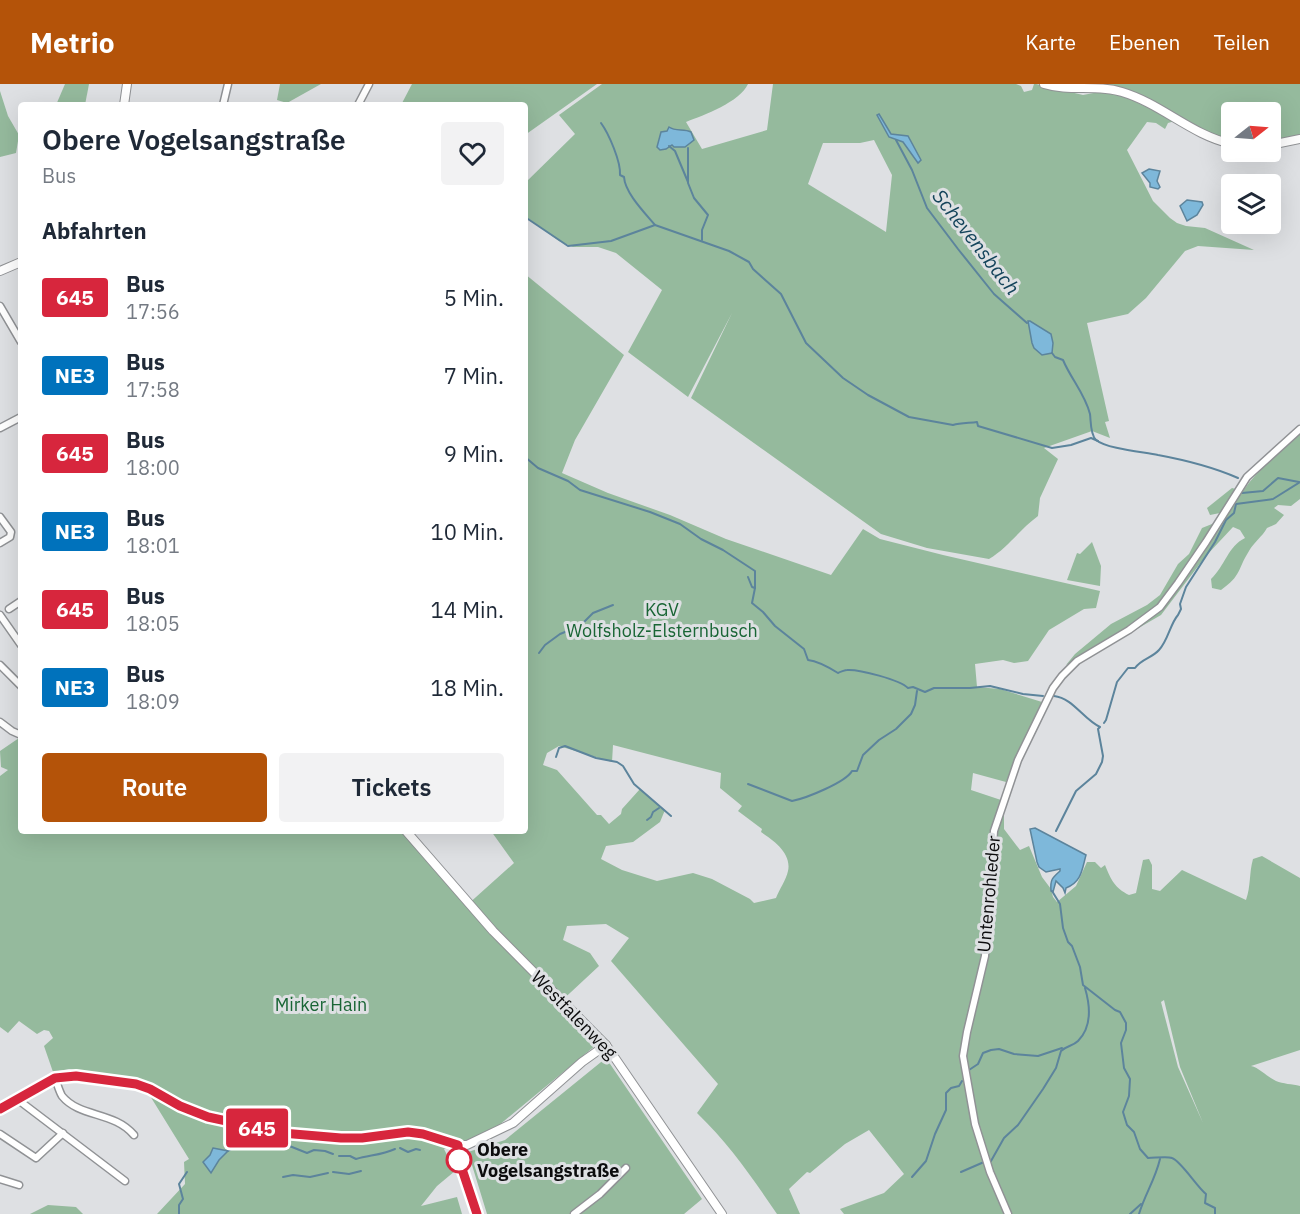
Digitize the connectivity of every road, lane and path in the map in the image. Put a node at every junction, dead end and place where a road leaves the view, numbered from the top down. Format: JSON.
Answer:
{"nodes":[{"id":1,"x":127,"y":84,"type":"edge"},
{"id":2,"x":228,"y":84,"type":"edge"},
{"id":3,"x":369,"y":84,"type":"edge"},
{"id":4,"x":1044,"y":84,"type":"edge"},
{"id":5,"x":124,"y":102,"type":"edge"},
{"id":6,"x":224,"y":102,"type":"edge"},
{"id":7,"x":360,"y":102,"type":"edge"},
{"id":8,"x":1300,"y":139,"type":"edge"},
{"id":9,"x":1221,"y":141,"type":"edge"},
{"id":10,"x":1281,"y":143,"type":"edge"},
{"id":11,"x":18,"y":263,"type":"edge"},
{"id":12,"x":0,"y":271,"type":"edge"},
{"id":13,"x":0,"y":306,"type":"edge"},
{"id":14,"x":18,"y":337,"type":"edge"},
{"id":15,"x":18,"y":419,"type":"edge"},
{"id":16,"x":0,"y":428,"type":"edge"},
{"id":17,"x":1300,"y":429,"type":"edge"},
{"id":18,"x":0,"y":517,"type":"edge"},
{"id":19,"x":0,"y":543,"type":"edge"},
{"id":20,"x":18,"y":603,"type":"edge"},
{"id":21,"x":3,"y":613,"type":"edge"},
{"id":22,"x":18,"y":640,"type":"edge"},
{"id":23,"x":0,"y":665,"type":"edge"},
{"id":24,"x":18,"y":683,"type":"edge"},
{"id":25,"x":0,"y":722,"type":"edge"},
{"id":26,"x":18,"y":734,"type":"edge"},
{"id":27,"x":409,"y":834,"type":"edge"},
{"id":28,"x":606,"y":1045,"type":"junction"},
{"id":29,"x":55,"y":1078,"type":"junction"},
{"id":30,"x":17,"y":1099,"type":"junction"},
{"id":31,"x":0,"y":1109,"type":"edge"},
{"id":32,"x":63,"y":1133,"type":"junction"},
{"id":33,"x":0,"y":1134,"type":"edge"},
{"id":34,"x":134,"y":1135,"type":"dead end"},
{"id":35,"x":458,"y":1145,"type":"junction"},
{"id":36,"x":626,"y":1168,"type":"dead end"},
{"id":37,"x":0,"y":1179,"type":"edge"},
{"id":38,"x":125,"y":1181,"type":"dead end"},
{"id":39,"x":19,"y":1185,"type":"dead end"},
{"id":40,"x":477,"y":1214,"type":"edge"},
{"id":41,"x":574,"y":1214,"type":"edge"},
{"id":42,"x":722,"y":1214,"type":"edge"},
{"id":43,"x":1008,"y":1214,"type":"edge"}],
"edges":[{"from":1,"to":5,"type":"street"},
{"from":2,"to":6,"type":"street"},
{"from":3,"to":7,"type":"street"},
{"from":4,"to":9,"type":"street"},
{"from":8,"to":10,"type":"street"},
{"from":11,"to":12,"type":"street"},
{"from":13,"to":14,"type":"street"},
{"from":15,"to":16,"type":"street"},
{"from":17,"to":43,"type":"street","name":"Untenrohleder"},
{"from":18,"to":19,"type":"street"},
{"from":20,"to":21,"type":"street"},
{"from":21,"to":22,"type":"street"},
{"from":23,"to":24,"type":"street"},
{"from":25,"to":26,"type":"street"},
{"from":27,"to":28,"type":"street","name":"Westfalenweg"},
{"from":28,"to":35,"type":"street"},
{"from":28,"to":42,"type":"street","name":"Westfalenweg"},
{"from":29,"to":30,"type":"street"},
{"from":29,"to":34,"type":"street"},
{"from":29,"to":35,"type":"street"},
{"from":30,"to":31,"type":"street"},
{"from":30,"to":32,"type":"street"},
{"from":32,"to":33,"type":"street"},
{"from":32,"to":38,"type":"street"},
{"from":35,"to":40,"type":"street"},
{"from":36,"to":41,"type":"street"},
{"from":37,"to":39,"type":"street"}]}
